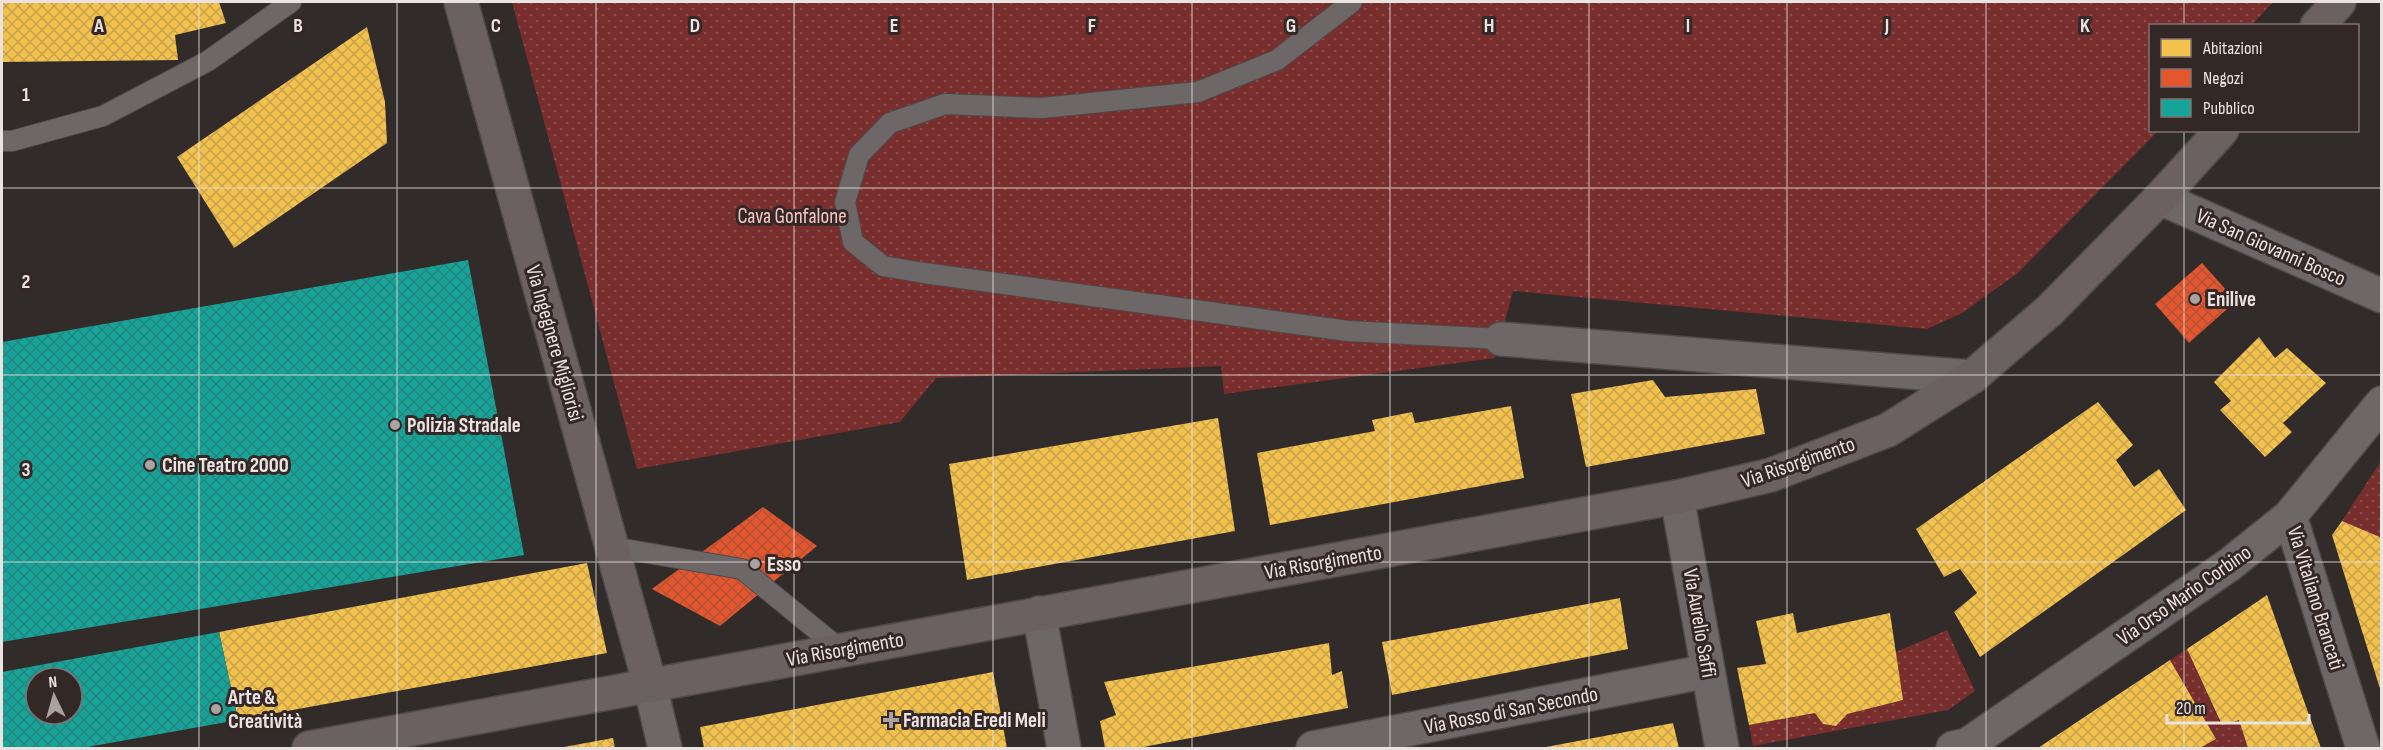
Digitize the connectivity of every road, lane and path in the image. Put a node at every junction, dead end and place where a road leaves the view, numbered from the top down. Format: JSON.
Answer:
{"nodes":[{"id":1,"x":291,"y":2,"type":"edge"},
{"id":2,"x":460,"y":2,"type":"edge"},
{"id":3,"x":1352,"y":2,"type":"edge"},
{"id":4,"x":2339,"y":2,"type":"edge"},
{"id":5,"x":2319,"y":24,"type":"edge"},
{"id":6,"x":2220,"y":132,"type":"edge"},
{"id":7,"x":2,"y":141,"type":"edge"},
{"id":8,"x":2160,"y":198,"type":"junction"},
{"id":9,"x":2382,"y":296,"type":"edge"},
{"id":10,"x":1501,"y":339,"type":"joint"},
{"id":11,"x":1972,"y":377,"type":"junction"},
{"id":12,"x":2382,"y":403,"type":"edge"},
{"id":13,"x":1677,"y":497,"type":"junction"},
{"id":14,"x":2290,"y":516,"type":"junction"},
{"id":15,"x":612,"y":547,"type":"junction"},
{"id":16,"x":1039,"y":614,"type":"junction"},
{"id":17,"x":841,"y":650,"type":"junction"},
{"id":18,"x":1708,"y":671,"type":"junction"},
{"id":19,"x":650,"y":685,"type":"junction"},
{"id":20,"x":309,"y":748,"type":"edge"},
{"id":21,"x":665,"y":748,"type":"edge"},
{"id":22,"x":1064,"y":748,"type":"edge"},
{"id":23,"x":1313,"y":748,"type":"edge"},
{"id":24,"x":1722,"y":748,"type":"edge"},
{"id":25,"x":1953,"y":748,"type":"edge"},
{"id":26,"x":2363,"y":748,"type":"edge"}],
"edges":[{"from":1,"to":7,"type":"lane"},
{"from":2,"to":15,"type":"main road","name":"Via Ingegnere Migliorisi"},
{"from":3,"to":10,"type":"lane"},
{"from":4,"to":5,"type":"main road"},
{"from":6,"to":8,"type":"main road","name":"Via Risorgimento"},
{"from":8,"to":9,"type":"street","name":"Via San Giovanni Bosco"},
{"from":8,"to":11,"type":"main road","name":"Via Risorgimento"},
{"from":10,"to":11,"type":"street"},
{"from":11,"to":13,"type":"main road","name":"Via Risorgimento"},
{"from":12,"to":14,"type":"street","name":"Via Orso Mario Corbino"},
{"from":13,"to":16,"type":"main road","name":"Via Risorgimento"},
{"from":13,"to":18,"type":"street","name":"Via Aurelio Saffi"},
{"from":14,"to":25,"type":"street","name":"Via Orso Mario Corbino"},
{"from":14,"to":26,"type":"street","name":"Via Vitaliano Brancati"},
{"from":15,"to":17,"type":"lane"},
{"from":15,"to":19,"type":"main road","name":"Via Ingegnere Migliorisi"},
{"from":16,"to":17,"type":"main road","name":"Via Risorgimento"},
{"from":16,"to":22,"type":"street"},
{"from":17,"to":19,"type":"main road","name":"Via Risorgimento"},
{"from":18,"to":23,"type":"street","name":"Via Rosso di San Secondo"},
{"from":18,"to":24,"type":"street","name":"Via Aurelio Saffi"},
{"from":19,"to":20,"type":"main road","name":"Via Risorgimento"},
{"from":19,"to":21,"type":"street"}]}
